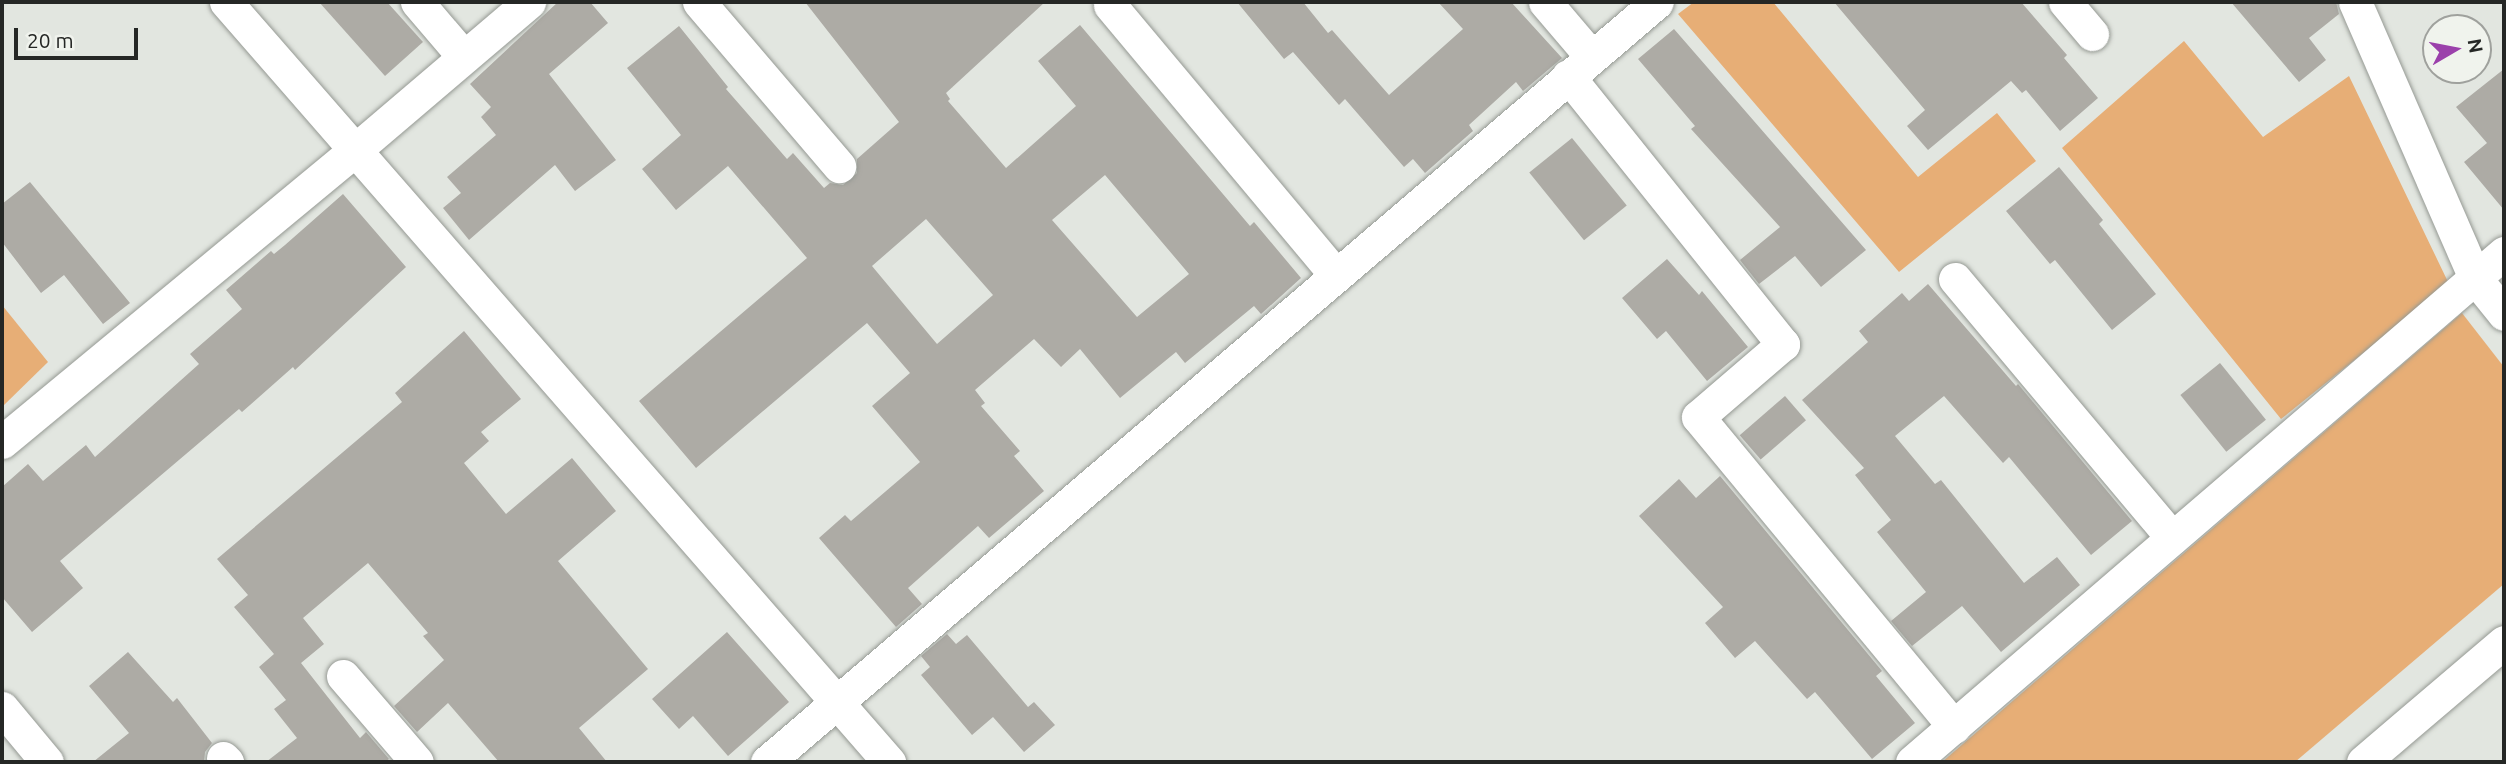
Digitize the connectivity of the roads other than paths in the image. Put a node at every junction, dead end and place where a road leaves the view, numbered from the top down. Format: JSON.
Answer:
{"nodes":[{"id":1,"x":226,"y":2,"type":"edge"},
{"id":2,"x":417,"y":2,"type":"edge"},
{"id":3,"x":529,"y":2,"type":"edge"},
{"id":4,"x":699,"y":2,"type":"edge"},
{"id":5,"x":1545,"y":2,"type":"edge"},
{"id":6,"x":1657,"y":2,"type":"edge"},
{"id":7,"x":2066,"y":2,"type":"edge"},
{"id":8,"x":2356,"y":2,"type":"edge"},
{"id":9,"x":1110,"y":5,"type":"dead end"},
{"id":10,"x":2092,"y":34,"type":"dead end"},
{"id":11,"x":464,"y":57,"type":"junction"},
{"id":12,"x":1579,"y":66,"type":"junction"},
{"id":13,"x":354,"y":151,"type":"junction"},
{"id":14,"x":839,"y":166,"type":"dead end"},
{"id":15,"x":2504,"y":253,"type":"edge"},
{"id":16,"x":1336,"y":275,"type":"junction"},
{"id":17,"x":2475,"y":278,"type":"junction"},
{"id":18,"x":1955,"y":279,"type":"dead end"},
{"id":19,"x":2504,"y":314,"type":"edge"},
{"id":20,"x":2,"y":442,"type":"edge"},
{"id":21,"x":2172,"y":538,"type":"junction"},
{"id":22,"x":2504,"y":642,"type":"edge"},
{"id":23,"x":343,"y":676,"type":"dead end"},
{"id":24,"x":838,"y":703,"type":"junction"},
{"id":25,"x":2,"y":708,"type":"edge"},
{"id":26,"x":1954,"y":727,"type":"junction"},
{"id":27,"x":47,"y":762,"type":"edge"},
{"id":28,"x":417,"y":762,"type":"edge"},
{"id":29,"x":767,"y":762,"type":"edge"},
{"id":30,"x":889,"y":762,"type":"edge"},
{"id":31,"x":1912,"y":762,"type":"edge"},
{"id":32,"x":2363,"y":762,"type":"edge"}],
"edges":[{"from":1,"to":13,"type":"street"},
{"from":2,"to":11,"type":"street"},
{"from":3,"to":11,"type":"street"},
{"from":4,"to":14,"type":"street"},
{"from":5,"to":12,"type":"street"},
{"from":6,"to":12,"type":"street"},
{"from":7,"to":10,"type":"street"},
{"from":8,"to":17,"type":"street"},
{"from":9,"to":16,"type":"street"},
{"from":11,"to":13,"type":"street"},
{"from":12,"to":16,"type":"street"},
{"from":12,"to":26,"type":"street"},
{"from":13,"to":20,"type":"street"},
{"from":13,"to":24,"type":"street"},
{"from":15,"to":17,"type":"street"},
{"from":16,"to":24,"type":"street"},
{"from":17,"to":19,"type":"street"},
{"from":17,"to":21,"type":"street"},
{"from":18,"to":21,"type":"street"},
{"from":21,"to":26,"type":"street"},
{"from":22,"to":32,"type":"street"},
{"from":23,"to":28,"type":"street"},
{"from":24,"to":29,"type":"street"},
{"from":24,"to":30,"type":"street"},
{"from":25,"to":27,"type":"street"},
{"from":26,"to":31,"type":"street"}]}
